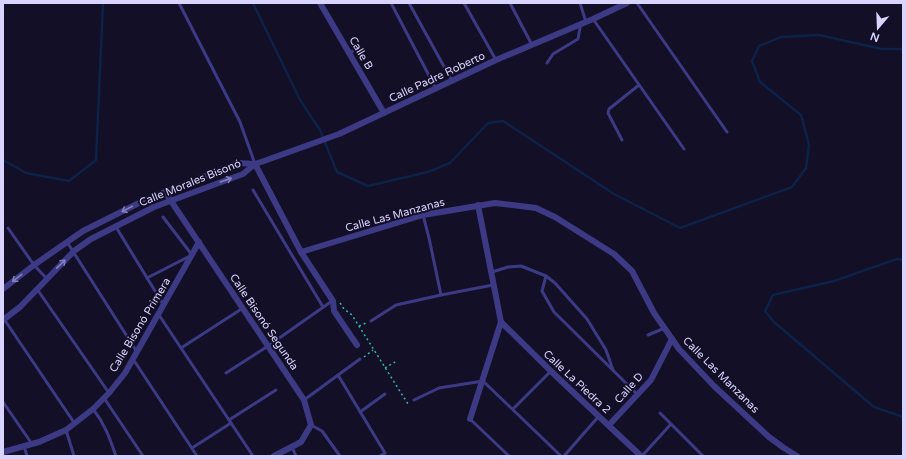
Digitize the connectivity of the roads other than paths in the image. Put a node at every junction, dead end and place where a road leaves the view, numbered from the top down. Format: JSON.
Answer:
{"nodes":[{"id":1,"x":179,"y":3,"type":"edge"},
{"id":2,"x":391,"y":3,"type":"edge"},
{"id":3,"x":409,"y":3,"type":"edge"},
{"id":4,"x":464,"y":3,"type":"edge"},
{"id":5,"x":510,"y":3,"type":"edge"},
{"id":6,"x":580,"y":3,"type":"edge"},
{"id":7,"x":626,"y":3,"type":"edge"},
{"id":8,"x":636,"y":3,"type":"edge"},
{"id":9,"x":323,"y":4,"type":"edge"},
{"id":10,"x":594,"y":19,"type":"junction"},
{"id":11,"x":586,"y":22,"type":"junction"},
{"id":12,"x":579,"y":25,"type":"junction"},
{"id":13,"x":532,"y":45,"type":"junction"},
{"id":14,"x":360,"y":46,"type":"dead end"},
{"id":15,"x":350,"y":54,"type":"junction"},
{"id":16,"x":496,"y":60,"type":"junction"},
{"id":17,"x":547,"y":63,"type":"dead end"},
{"id":18,"x":452,"y":81,"type":"junction"},
{"id":19,"x":639,"y":85,"type":"junction"},
{"id":20,"x":436,"y":89,"type":"junction"},
{"id":21,"x":384,"y":113,"type":"junction"},
{"id":22,"x":727,"y":132,"type":"dead end"},
{"id":23,"x":622,"y":140,"type":"dead end"},
{"id":24,"x":684,"y":149,"type":"dead end"},
{"id":25,"x":255,"y":164,"type":"junction"},
{"id":26,"x":253,"y":190,"type":"dead end"},
{"id":27,"x":165,"y":192,"type":"junction"},
{"id":28,"x":171,"y":200,"type":"junction"},
{"id":29,"x":478,"y":206,"type":"junction"},
{"id":30,"x":423,"y":215,"type":"junction"},
{"id":31,"x":164,"y":217,"type":"dead end"},
{"id":32,"x":116,"y":227,"type":"junction"},
{"id":33,"x":8,"y":228,"type":"dead end"},
{"id":34,"x":67,"y":242,"type":"junction"},
{"id":35,"x":199,"y":242,"type":"junction"},
{"id":36,"x":74,"y":252,"type":"junction"},
{"id":37,"x":301,"y":252,"type":"junction"},
{"id":38,"x":192,"y":255,"type":"junction"},
{"id":39,"x":34,"y":265,"type":"junction"},
{"id":40,"x":492,"y":272,"type":"junction"},
{"id":41,"x":546,"y":276,"type":"junction"},
{"id":42,"x":147,"y":278,"type":"junction"},
{"id":43,"x":46,"y":279,"type":"junction"},
{"id":44,"x":494,"y":285,"type":"junction"},
{"id":45,"x":3,"y":289,"type":"edge"},
{"id":46,"x":37,"y":289,"type":"junction"},
{"id":47,"x":440,"y":295,"type":"junction"},
{"id":48,"x":335,"y":299,"type":"junction"},
{"id":49,"x":164,"y":306,"type":"junction"},
{"id":50,"x":323,"y":307,"type":"junction"},
{"id":51,"x":243,"y":308,"type":"junction"},
{"id":52,"x":159,"y":315,"type":"junction"},
{"id":53,"x":4,"y":319,"type":"edge"},
{"id":54,"x":371,"y":321,"type":"road end"},
{"id":55,"x":501,"y":322,"type":"junction"},
{"id":56,"x":664,"y":328,"type":"junction"},
{"id":57,"x":648,"y":335,"type":"dead end"},
{"id":58,"x":672,"y":339,"type":"junction"},
{"id":59,"x":357,"y":345,"type":"dead end"},
{"id":60,"x":268,"y":346,"type":"junction"},
{"id":61,"x":181,"y":348,"type":"junction"},
{"id":62,"x":137,"y":352,"type":"junction"},
{"id":63,"x":133,"y":359,"type":"junction"},
{"id":64,"x":360,"y":359,"type":"road end"},
{"id":65,"x":613,"y":370,"type":"junction"},
{"id":66,"x":551,"y":371,"type":"junction"},
{"id":67,"x":226,"y":373,"type":"dead end"},
{"id":68,"x":338,"y":375,"type":"junction"},
{"id":69,"x":483,"y":381,"type":"junction"},
{"id":70,"x":276,"y":390,"type":"dead end"},
{"id":71,"x":385,"y":394,"type":"dead end"},
{"id":72,"x":637,"y":394,"type":"junction"},
{"id":73,"x":106,"y":396,"type":"junction"},
{"id":74,"x":304,"y":400,"type":"junction"},
{"id":75,"x":414,"y":400,"type":"road end"},
{"id":76,"x":3,"y":402,"type":"edge"},
{"id":77,"x":93,"y":409,"type":"junction"},
{"id":78,"x":513,"y":409,"type":"junction"},
{"id":79,"x":360,"y":412,"type":"junction"},
{"id":80,"x":660,"y":413,"type":"dead end"},
{"id":81,"x":599,"y":416,"type":"junction"},
{"id":82,"x":229,"y":420,"type":"junction"},
{"id":83,"x":470,"y":420,"type":"joint"},
{"id":84,"x":75,"y":424,"type":"junction"},
{"id":85,"x":231,"y":424,"type":"junction"},
{"id":86,"x":671,"y":424,"type":"junction"},
{"id":87,"x":311,"y":425,"type":"junction"},
{"id":88,"x":609,"y":425,"type":"junction"},
{"id":89,"x":66,"y":430,"type":"junction"},
{"id":90,"x":32,"y":444,"type":"junction"},
{"id":91,"x":24,"y":446,"type":"junction"},
{"id":92,"x":292,"y":447,"type":"junction"},
{"id":93,"x":192,"y":448,"type":"junction"},
{"id":94,"x":3,"y":452,"type":"edge"},
{"id":95,"x":27,"y":456,"type":"edge"},
{"id":96,"x":74,"y":456,"type":"edge"},
{"id":97,"x":116,"y":456,"type":"edge"},
{"id":98,"x":143,"y":456,"type":"edge"},
{"id":99,"x":197,"y":456,"type":"edge"},
{"id":100,"x":253,"y":456,"type":"edge"},
{"id":101,"x":274,"y":456,"type":"edge"},
{"id":102,"x":296,"y":456,"type":"edge"},
{"id":103,"x":340,"y":456,"type":"edge"},
{"id":104,"x":380,"y":456,"type":"edge"},
{"id":105,"x":509,"y":456,"type":"edge"},
{"id":106,"x":563,"y":456,"type":"edge"},
{"id":107,"x":642,"y":456,"type":"edge"},
{"id":108,"x":703,"y":456,"type":"edge"},
{"id":109,"x":797,"y":456,"type":"edge"}],
"edges":[{"from":1,"to":25,"type":"lane"},
{"from":2,"to":20,"type":"lane"},
{"from":3,"to":18,"type":"lane"},
{"from":4,"to":16,"type":"lane"},
{"from":5,"to":13,"type":"lane"},
{"from":6,"to":11,"type":"lane"},
{"from":7,"to":10,"type":"street","name":"Calle Padre Roberto"},
{"from":8,"to":22,"type":"lane"},
{"from":9,"to":15,"type":"street","name":"Calle B"},
{"from":10,"to":11,"type":"street","name":"Calle Padre Roberto"},
{"from":10,"to":19,"type":"lane"},
{"from":11,"to":12,"type":"street","name":"Calle Padre Roberto"},
{"from":12,"to":13,"type":"street","name":"Calle Padre Roberto"},
{"from":12,"to":17,"type":"lane"},
{"from":13,"to":16,"type":"street","name":"Calle Padre Roberto"},
{"from":14,"to":15,"type":"lane"},
{"from":15,"to":21,"type":"street","name":"Calle B"},
{"from":16,"to":18,"type":"street","name":"Calle Padre Roberto"},
{"from":18,"to":20,"type":"street","name":"Calle Padre Roberto"},
{"from":19,"to":23,"type":"lane"},
{"from":19,"to":24,"type":"lane"},
{"from":20,"to":21,"type":"street","name":"Calle Padre Roberto"},
{"from":21,"to":25,"type":"street","name":"Calle Padre Roberto"},
{"from":25,"to":27,"type":"street","name":"Calle Morales Bisonó"},
{"from":28,"to":25,"type":"street","name":"Calle Morales Bisonó","one_way":true},
{"from":25,"to":37,"type":"street"},
{"from":26,"to":50,"type":"lane"},
{"from":27,"to":28,"type":"street","name":"Calle Bisonó Segunda"},
{"from":27,"to":34,"type":"street","name":"Calle Morales Bisonó","one_way":true},
{"from":28,"to":32,"type":"street","name":"Calle Morales Bisonó"},
{"from":28,"to":35,"type":"street","name":"Calle Bisonó Segunda"},
{"from":29,"to":30,"type":"street","name":"Calle Las Manzanas"},
{"from":29,"to":40,"type":"street"},
{"from":29,"to":56,"type":"street","name":"Calle Las Manzanas"},
{"from":30,"to":37,"type":"street","name":"Calle Las Manzanas"},
{"from":30,"to":47,"type":"lane"},
{"from":31,"to":38,"type":"lane"},
{"from":32,"to":36,"type":"street","name":"Calle Morales Bisonó"},
{"from":32,"to":42,"type":"lane"},
{"from":33,"to":39,"type":"lane"},
{"from":34,"to":36,"type":"lane"},
{"from":34,"to":39,"type":"street","name":"Calle Morales Bisonó"},
{"from":35,"to":38,"type":"street","name":"Calle Bisonó Primera"},
{"from":35,"to":51,"type":"street","name":"Calle Bisonó Segunda"},
{"from":43,"to":36,"type":"street","name":"Calle Morales Bisonó","one_way":true},
{"from":36,"to":62,"type":"lane"},
{"from":37,"to":48,"type":"street"},
{"from":38,"to":42,"type":"lane"},
{"from":38,"to":49,"type":"street","name":"Calle Bisonó Primera"},
{"from":39,"to":43,"type":"lane"},
{"from":39,"to":45,"type":"street","name":"Calle Morales Bisonó","one_way":true},
{"from":40,"to":41,"type":"lane"},
{"from":40,"to":44,"type":"street"},
{"from":41,"to":65,"type":"lane"},
{"from":41,"to":65,"type":"lane"},
{"from":42,"to":49,"type":"lane"},
{"from":43,"to":46,"type":"street","name":"Calle Morales Bisonó"},
{"from":44,"to":47,"type":"lane"},
{"from":44,"to":55,"type":"street"},
{"from":46,"to":53,"type":"street","name":"Calle Morales Bisonó"},
{"from":46,"to":73,"type":"lane"},
{"from":47,"to":54,"type":"lane"},
{"from":48,"to":50,"type":"lane"},
{"from":48,"to":59,"type":"street"},
{"from":49,"to":52,"type":"street","name":"Calle Bisonó Primera"},
{"from":50,"to":60,"type":"lane"},
{"from":51,"to":60,"type":"street","name":"Calle Bisonó Segunda"},
{"from":51,"to":61,"type":"lane"},
{"from":52,"to":61,"type":"lane"},
{"from":52,"to":62,"type":"street","name":"Calle Bisonó Primera"},
{"from":53,"to":84,"type":"lane"},
{"from":55,"to":66,"type":"street","name":"Calle La Piedra 2"},
{"from":55,"to":69,"type":"street"},
{"from":56,"to":57,"type":"lane"},
{"from":56,"to":58,"type":"street","name":"Calle Las Manzanas"},
{"from":58,"to":72,"type":"street","name":"Calle D"},
{"from":58,"to":109,"type":"street","name":"Calle Las Manzanas"},
{"from":60,"to":67,"type":"lane"},
{"from":60,"to":74,"type":"street","name":"Calle Bisonó Segunda"},
{"from":61,"to":82,"type":"lane"},
{"from":62,"to":63,"type":"street","name":"Calle Bisonó Primera"},
{"from":63,"to":73,"type":"street","name":"Calle Bisonó Primera"},
{"from":63,"to":93,"type":"lane"},
{"from":64,"to":68,"type":"lane"},
{"from":65,"to":72,"type":"lane"},
{"from":66,"to":78,"type":"lane"},
{"from":66,"to":81,"type":"street","name":"Calle La Piedra 2"},
{"from":68,"to":74,"type":"lane"},
{"from":68,"to":79,"type":"lane"},
{"from":69,"to":75,"type":"lane"},
{"from":69,"to":78,"type":"lane"},
{"from":69,"to":83,"type":"street"},
{"from":70,"to":82,"type":"lane"},
{"from":71,"to":79,"type":"lane"},
{"from":72,"to":88,"type":"street","name":"Calle D"},
{"from":73,"to":77,"type":"street","name":"Calle Bisonó Primera"},
{"from":73,"to":98,"type":"lane"},
{"from":74,"to":87,"type":"street","name":"Calle Bisonó Segunda"},
{"from":76,"to":90,"type":"lane"},
{"from":77,"to":84,"type":"street","name":"Calle Bisonó Primera"},
{"from":77,"to":97,"type":"lane"},
{"from":78,"to":106,"type":"lane"},
{"from":79,"to":104,"type":"lane"},
{"from":80,"to":86,"type":"lane"},
{"from":81,"to":88,"type":"street","name":"Calle La Piedra 2"},
{"from":81,"to":106,"type":"lane"},
{"from":82,"to":85,"type":"lane"},
{"from":83,"to":105,"type":"lane"},
{"from":84,"to":89,"type":"street","name":"Calle Bisonó Primera"},
{"from":85,"to":93,"type":"lane"},
{"from":85,"to":100,"type":"lane"},
{"from":86,"to":107,"type":"lane"},
{"from":86,"to":108,"type":"lane"},
{"from":87,"to":92,"type":"street"},
{"from":87,"to":103,"type":"lane"},
{"from":88,"to":107,"type":"street","name":"Calle La Piedra 2"},
{"from":89,"to":90,"type":"street","name":"Calle Bisonó Primera"},
{"from":89,"to":96,"type":"lane"},
{"from":90,"to":91,"type":"street","name":"Calle Bisonó Primera"},
{"from":91,"to":94,"type":"street","name":"Calle Bisonó Primera"},
{"from":91,"to":95,"type":"lane"},
{"from":92,"to":101,"type":"street"},
{"from":92,"to":102,"type":"lane"},
{"from":93,"to":99,"type":"lane"}]}
